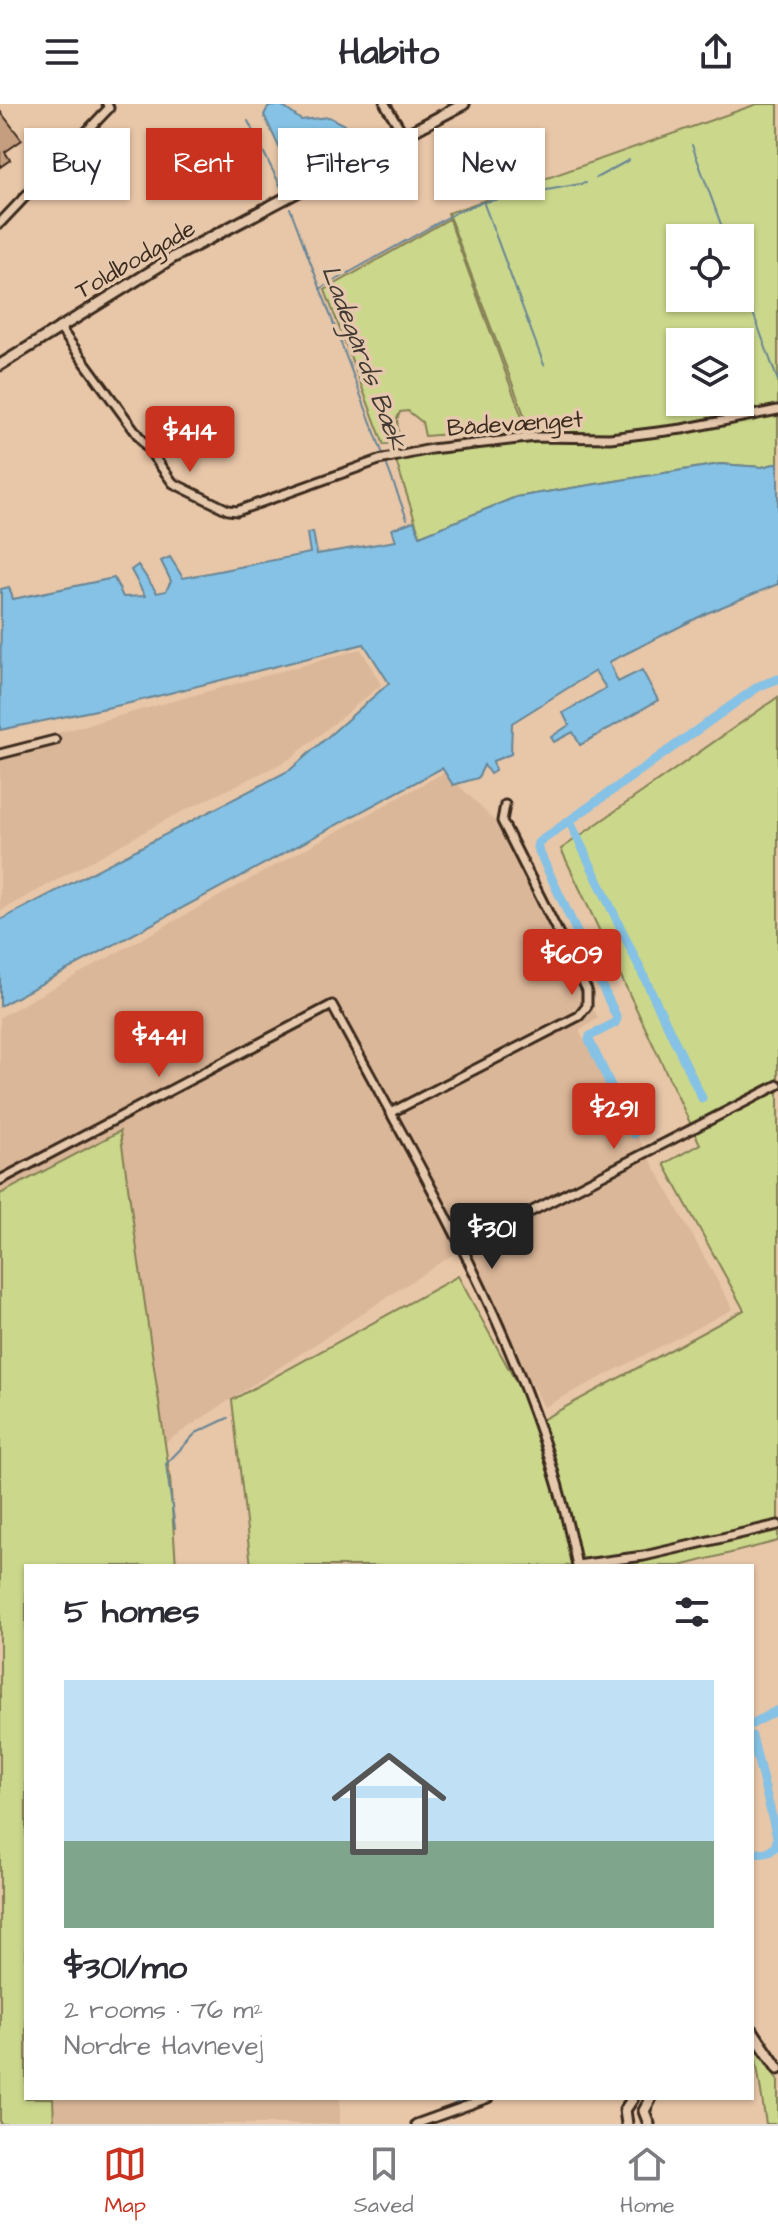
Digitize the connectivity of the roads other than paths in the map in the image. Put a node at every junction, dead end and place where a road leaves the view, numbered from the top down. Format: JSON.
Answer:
{"nodes":[{"id":1,"x":107,"y":104,"type":"edge"},
{"id":2,"x":385,"y":104,"type":"edge"},
{"id":3,"x":464,"y":104,"type":"edge"},
{"id":4,"x":400,"y":128,"type":"edge"},
{"id":5,"x":418,"y":128,"type":"edge"},
{"id":6,"x":281,"y":200,"type":"edge"},
{"id":7,"x":0,"y":223,"type":"edge"},
{"id":8,"x":59,"y":327,"type":"junction"},
{"id":9,"x":0,"y":365,"type":"edge"},
{"id":10,"x":778,"y":410,"type":"edge"},
{"id":11,"x":55,"y":740,"type":"dead end"},
{"id":12,"x":0,"y":754,"type":"edge"},
{"id":13,"x":505,"y":805,"type":"dead end"},
{"id":14,"x":778,"y":1085,"type":"edge"},
{"id":15,"x":390,"y":1113,"type":"junction"},
{"id":16,"x":0,"y":1180,"type":"edge"},
{"id":17,"x":464,"y":1246,"type":"junction"},
{"id":18,"x":778,"y":1525,"type":"edge"},
{"id":19,"x":577,"y":1564,"type":"edge"},
{"id":20,"x":590,"y":1564,"type":"edge"},
{"id":21,"x":754,"y":2033,"type":"edge"},
{"id":22,"x":778,"y":2069,"type":"edge"},
{"id":23,"x":482,"y":2100,"type":"edge"},
{"id":24,"x":632,"y":2100,"type":"edge"},
{"id":25,"x":650,"y":2100,"type":"edge"},
{"id":26,"x":416,"y":2124,"type":"edge"},
{"id":27,"x":627,"y":2124,"type":"edge"},
{"id":28,"x":649,"y":2124,"type":"edge"}],
"edges":[{"from":1,"to":7,"type":"street"},
{"from":2,"to":4,"type":"street"},
{"from":3,"to":5,"type":"street","name":"Toldbodgade"},
{"from":6,"to":8,"type":"street","name":"Toldbodgade"},
{"from":8,"to":9,"type":"street","name":"Toldbodgade"},
{"from":8,"to":10,"type":"street","name":"Bådevænget"},
{"from":11,"to":12,"type":"street"},
{"from":13,"to":15,"type":"street"},
{"from":14,"to":17,"type":"street"},
{"from":15,"to":16,"type":"street"},
{"from":15,"to":17,"type":"street"},
{"from":17,"to":19,"type":"street"},
{"from":18,"to":20,"type":"street"},
{"from":21,"to":22,"type":"street"},
{"from":23,"to":26,"type":"street"},
{"from":24,"to":27,"type":"street"},
{"from":25,"to":28,"type":"street"}]}
